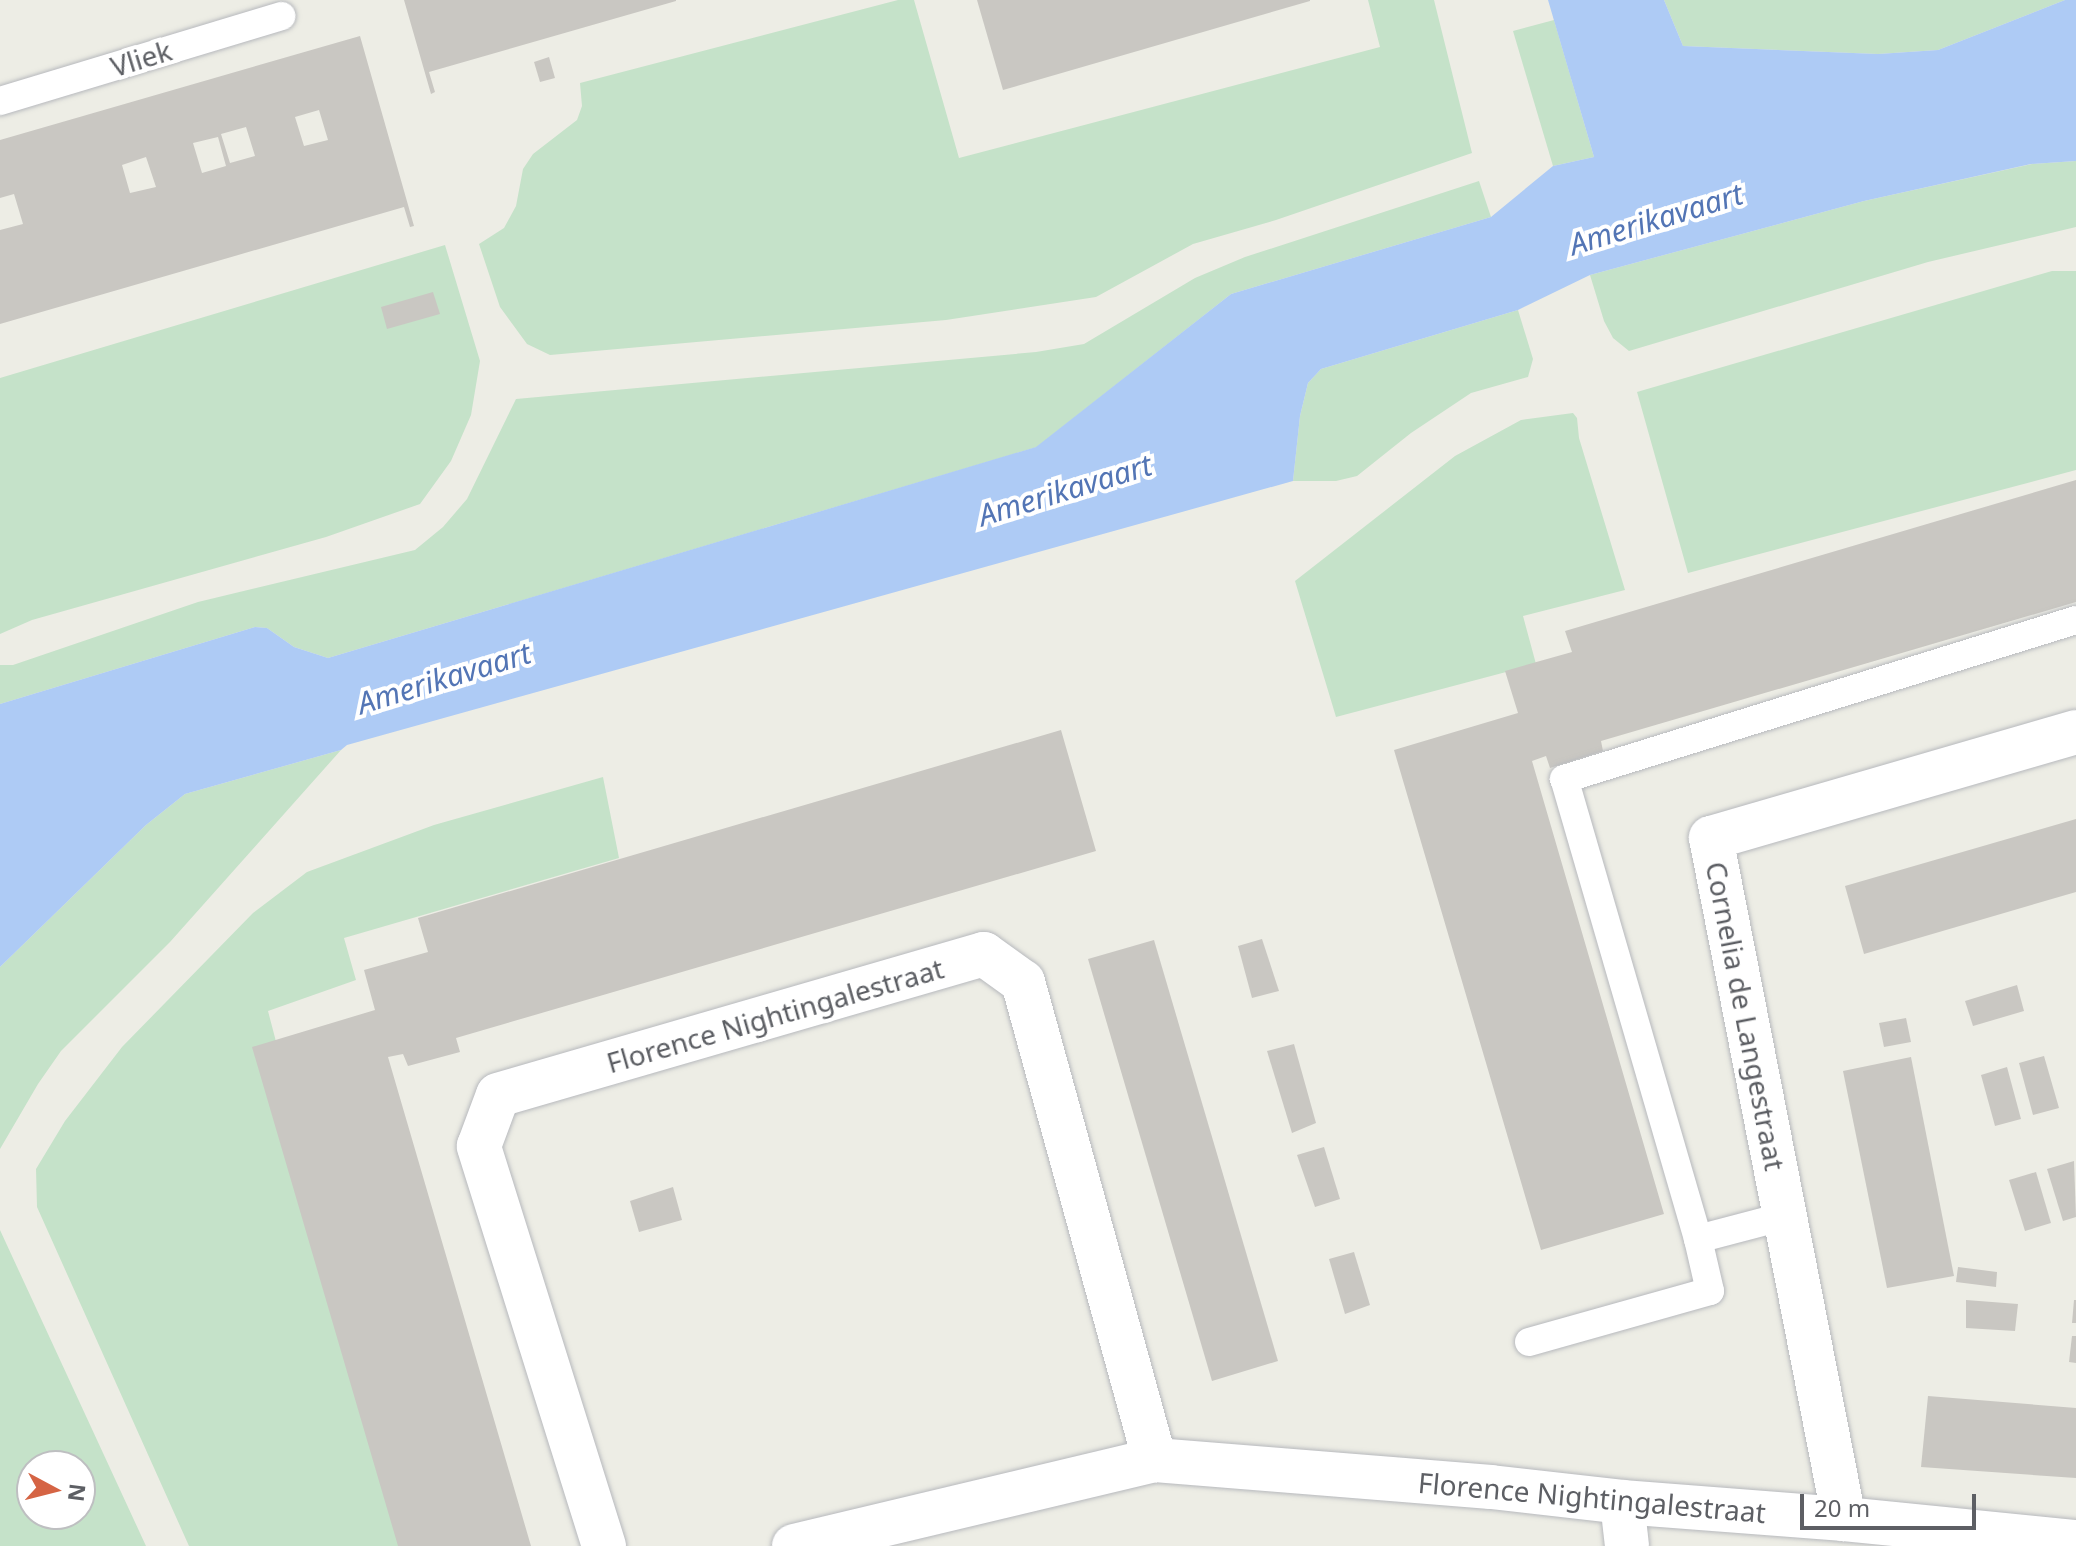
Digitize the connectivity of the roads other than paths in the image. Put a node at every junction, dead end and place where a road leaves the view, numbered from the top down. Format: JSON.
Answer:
{"nodes":[{"id":1,"x":281,"y":16,"type":"dead end"},
{"id":2,"x":0,"y":101,"type":"edge"},
{"id":3,"x":2076,"y":620,"type":"edge"},
{"id":4,"x":2076,"y":732,"type":"edge"},
{"id":5,"x":1785,"y":1216,"type":"junction"},
{"id":6,"x":1698,"y":1239,"type":"junction"},
{"id":7,"x":1529,"y":1342,"type":"dead end"},
{"id":8,"x":1155,"y":1460,"type":"junction"},
{"id":9,"x":1622,"y":1502,"type":"junction"},
{"id":10,"x":1844,"y":1519,"type":"junction"},
{"id":11,"x":2076,"y":1542,"type":"edge"},
{"id":12,"x":604,"y":1546,"type":"edge"},
{"id":13,"x":794,"y":1546,"type":"edge"},
{"id":14,"x":1627,"y":1546,"type":"edge"}],
"edges":[{"from":1,"to":2,"type":"lane","name":"Vliek"},
{"from":3,"to":6,"type":"lane"},
{"from":4,"to":5,"type":"street","name":"Cornelia de Langestraat"},
{"from":5,"to":6,"type":"lane"},
{"from":5,"to":10,"type":"street","name":"Cornelia de Langestraat"},
{"from":6,"to":7,"type":"lane"},
{"from":8,"to":9,"type":"street","name":"Florence Nightingalestraat"},
{"from":8,"to":12,"type":"street","name":"Florence Nightingalestraat"},
{"from":8,"to":13,"type":"street","name":"Florence Nightingalestraat"},
{"from":9,"to":10,"type":"street","name":"Florence Nightingalestraat"},
{"from":9,"to":14,"type":"street"},
{"from":10,"to":11,"type":"street","name":"Florence Nightingalestraat"}]}
